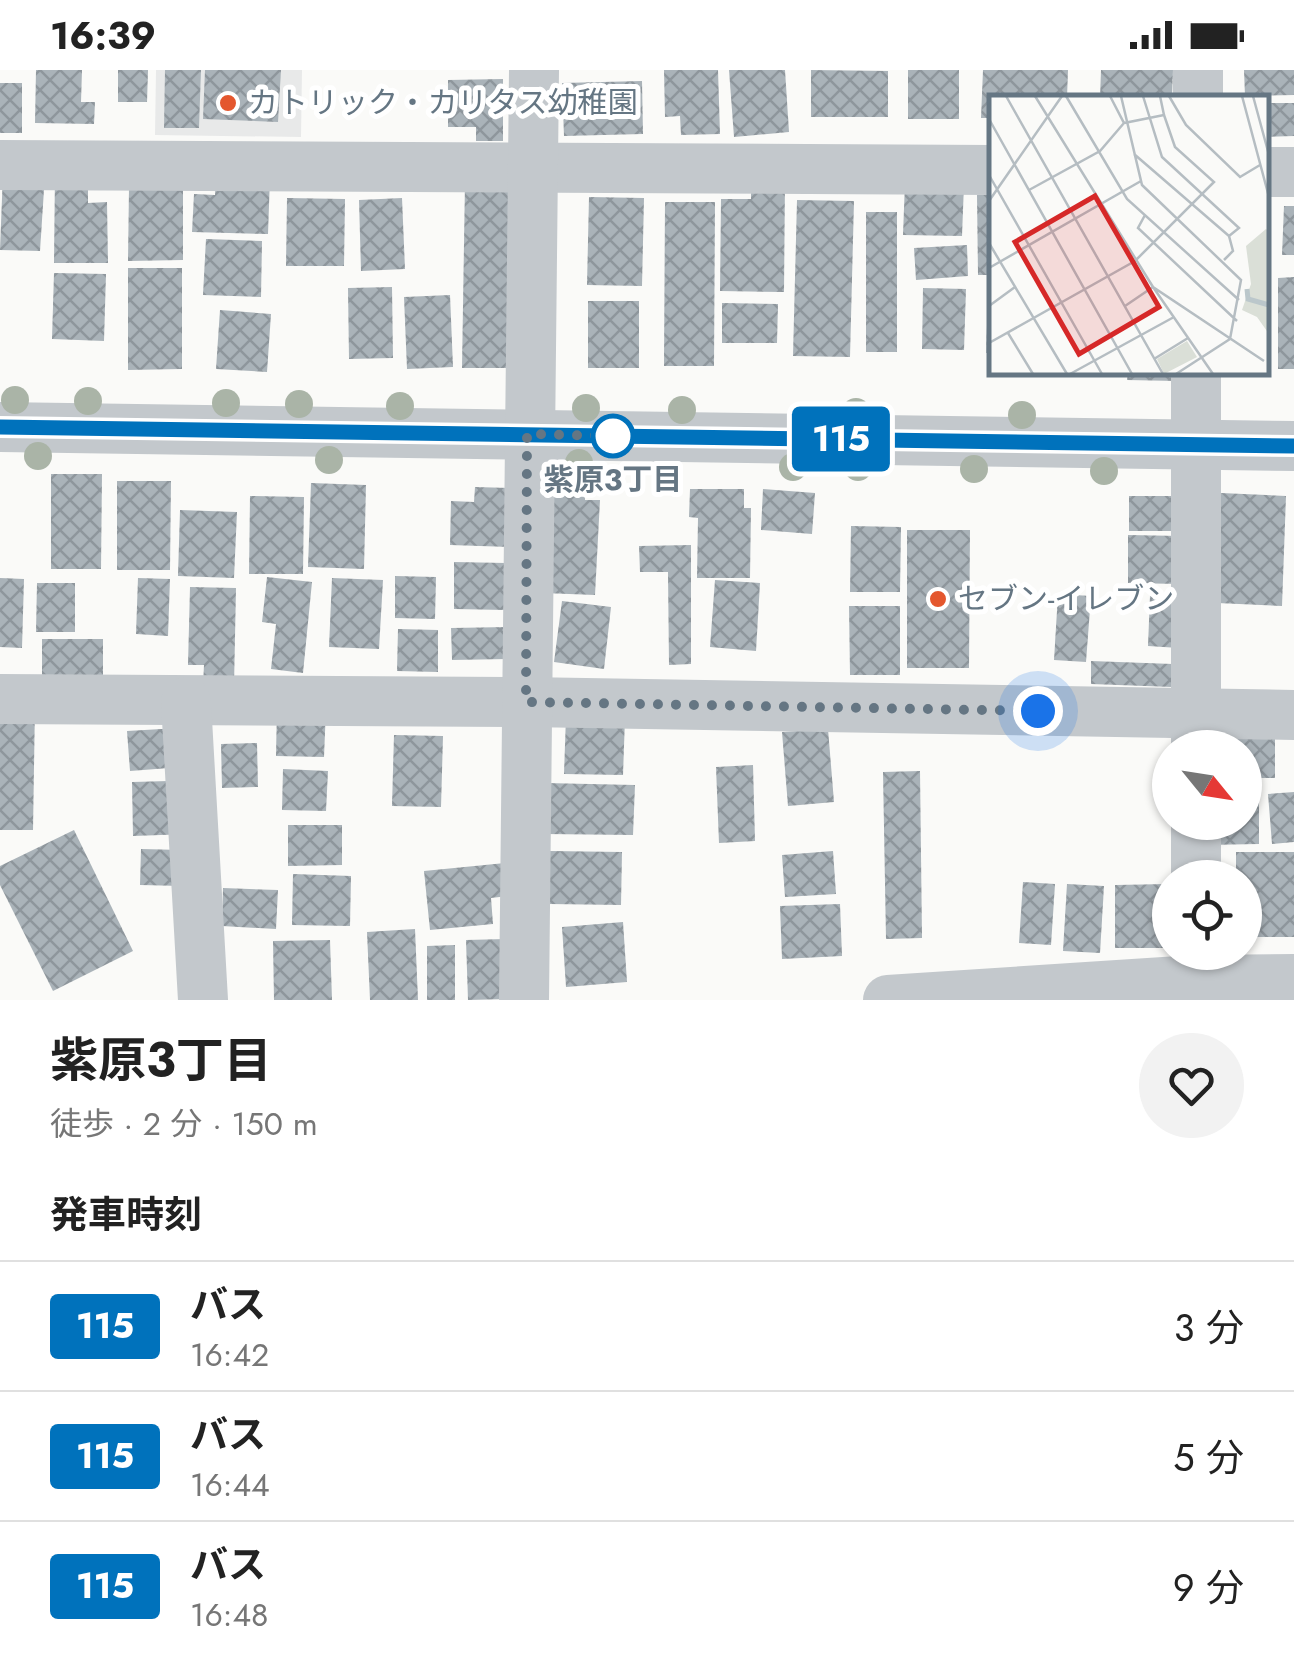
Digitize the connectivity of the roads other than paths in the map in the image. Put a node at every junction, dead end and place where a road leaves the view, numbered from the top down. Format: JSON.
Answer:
{"nodes":[{"id":1,"x":534,"y":70,"type":"edge"},
{"id":2,"x":0,"y":165,"type":"edge"},
{"id":3,"x":532,"y":169,"type":"junction"},
{"id":4,"x":989,"y":170,"type":"edge"},
{"id":5,"x":1196,"y":375,"type":"edge"},
{"id":6,"x":0,"y":427,"type":"edge"},
{"id":7,"x":527,"y":434,"type":"junction"},
{"id":8,"x":1197,"y":445,"type":"junction"},
{"id":9,"x":1294,"y":446,"type":"edge"},
{"id":10,"x":0,"y":699,"type":"edge"},
{"id":11,"x":186,"y":702,"type":"junction"},
{"id":12,"x":526,"y":702,"type":"junction"},
{"id":13,"x":1294,"y":715,"type":"edge"},
{"id":14,"x":1173,"y":730,"type":"edge"},
{"id":15,"x":1196,"y":730,"type":"edge"},
{"id":16,"x":1202,"y":730,"type":"edge"},
{"id":17,"x":1195,"y":977,"type":"edge"},
{"id":18,"x":1294,"y":979,"type":"edge"},
{"id":19,"x":203,"y":1000,"type":"edge"},
{"id":20,"x":524,"y":1000,"type":"edge"},
{"id":21,"x":888,"y":1000,"type":"edge"}],
"edges":[{"from":1,"to":3,"type":"street"},
{"from":2,"to":3,"type":"street"},
{"from":3,"to":4,"type":"street"},
{"from":3,"to":7,"type":"street"},
{"from":5,"to":8,"type":"street"},
{"from":6,"to":7,"type":"street"},
{"from":7,"to":8,"type":"street"},
{"from":7,"to":12,"type":"street"},
{"from":8,"to":9,"type":"street"},
{"from":8,"to":15,"type":"street"},
{"from":10,"to":11,"type":"street"},
{"from":11,"to":12,"type":"street"},
{"from":11,"to":19,"type":"street"},
{"from":12,"to":14,"type":"street"},
{"from":12,"to":20,"type":"street"},
{"from":13,"to":16,"type":"street"},
{"from":17,"to":18,"type":"street"},
{"from":17,"to":21,"type":"street"}]}
